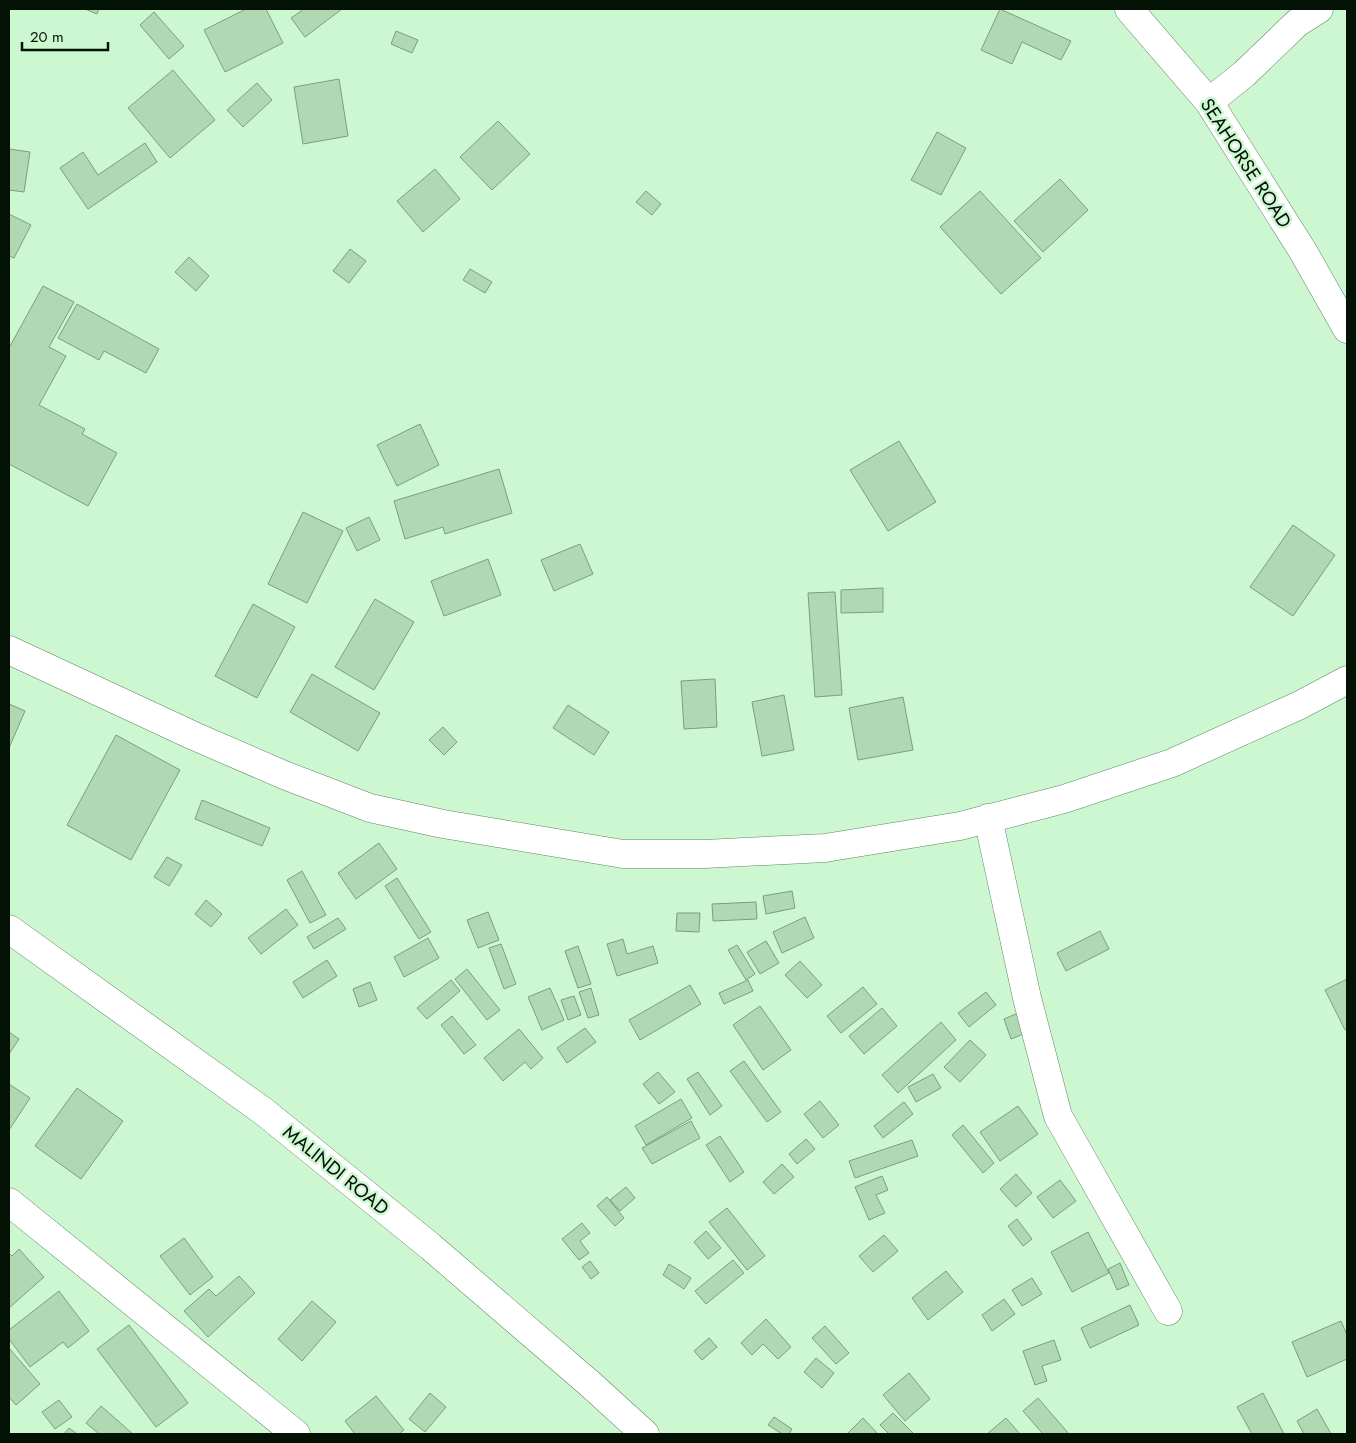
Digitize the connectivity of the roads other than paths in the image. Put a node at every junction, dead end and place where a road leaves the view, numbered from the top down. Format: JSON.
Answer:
{"nodes":[{"id":1,"x":1129,"y":9,"type":"edge"},
{"id":2,"x":1319,"y":9,"type":"edge"},
{"id":3,"x":1209,"y":102,"type":"junction"},
{"id":4,"x":1347,"y":329,"type":"edge"},
{"id":5,"x":9,"y":650,"type":"edge"},
{"id":6,"x":1347,"y":680,"type":"edge"},
{"id":7,"x":988,"y":818,"type":"junction"},
{"id":8,"x":9,"y":929,"type":"edge"},
{"id":9,"x":9,"y":1202,"type":"edge"},
{"id":10,"x":1168,"y":1311,"type":"dead end"},
{"id":11,"x":296,"y":1434,"type":"edge"},
{"id":12,"x":645,"y":1434,"type":"edge"}],
"edges":[{"from":1,"to":3,"type":"main road","name":"SEAHORSE ROAD"},
{"from":2,"to":3,"type":"main road"},
{"from":3,"to":4,"type":"main road","name":"SEAHORSE ROAD"},
{"from":5,"to":7,"type":"main road"},
{"from":6,"to":7,"type":"main road"},
{"from":7,"to":10,"type":"main road"},
{"from":8,"to":12,"type":"main road","name":"MALINDI ROAD"},
{"from":9,"to":11,"type":"main road"}]}
